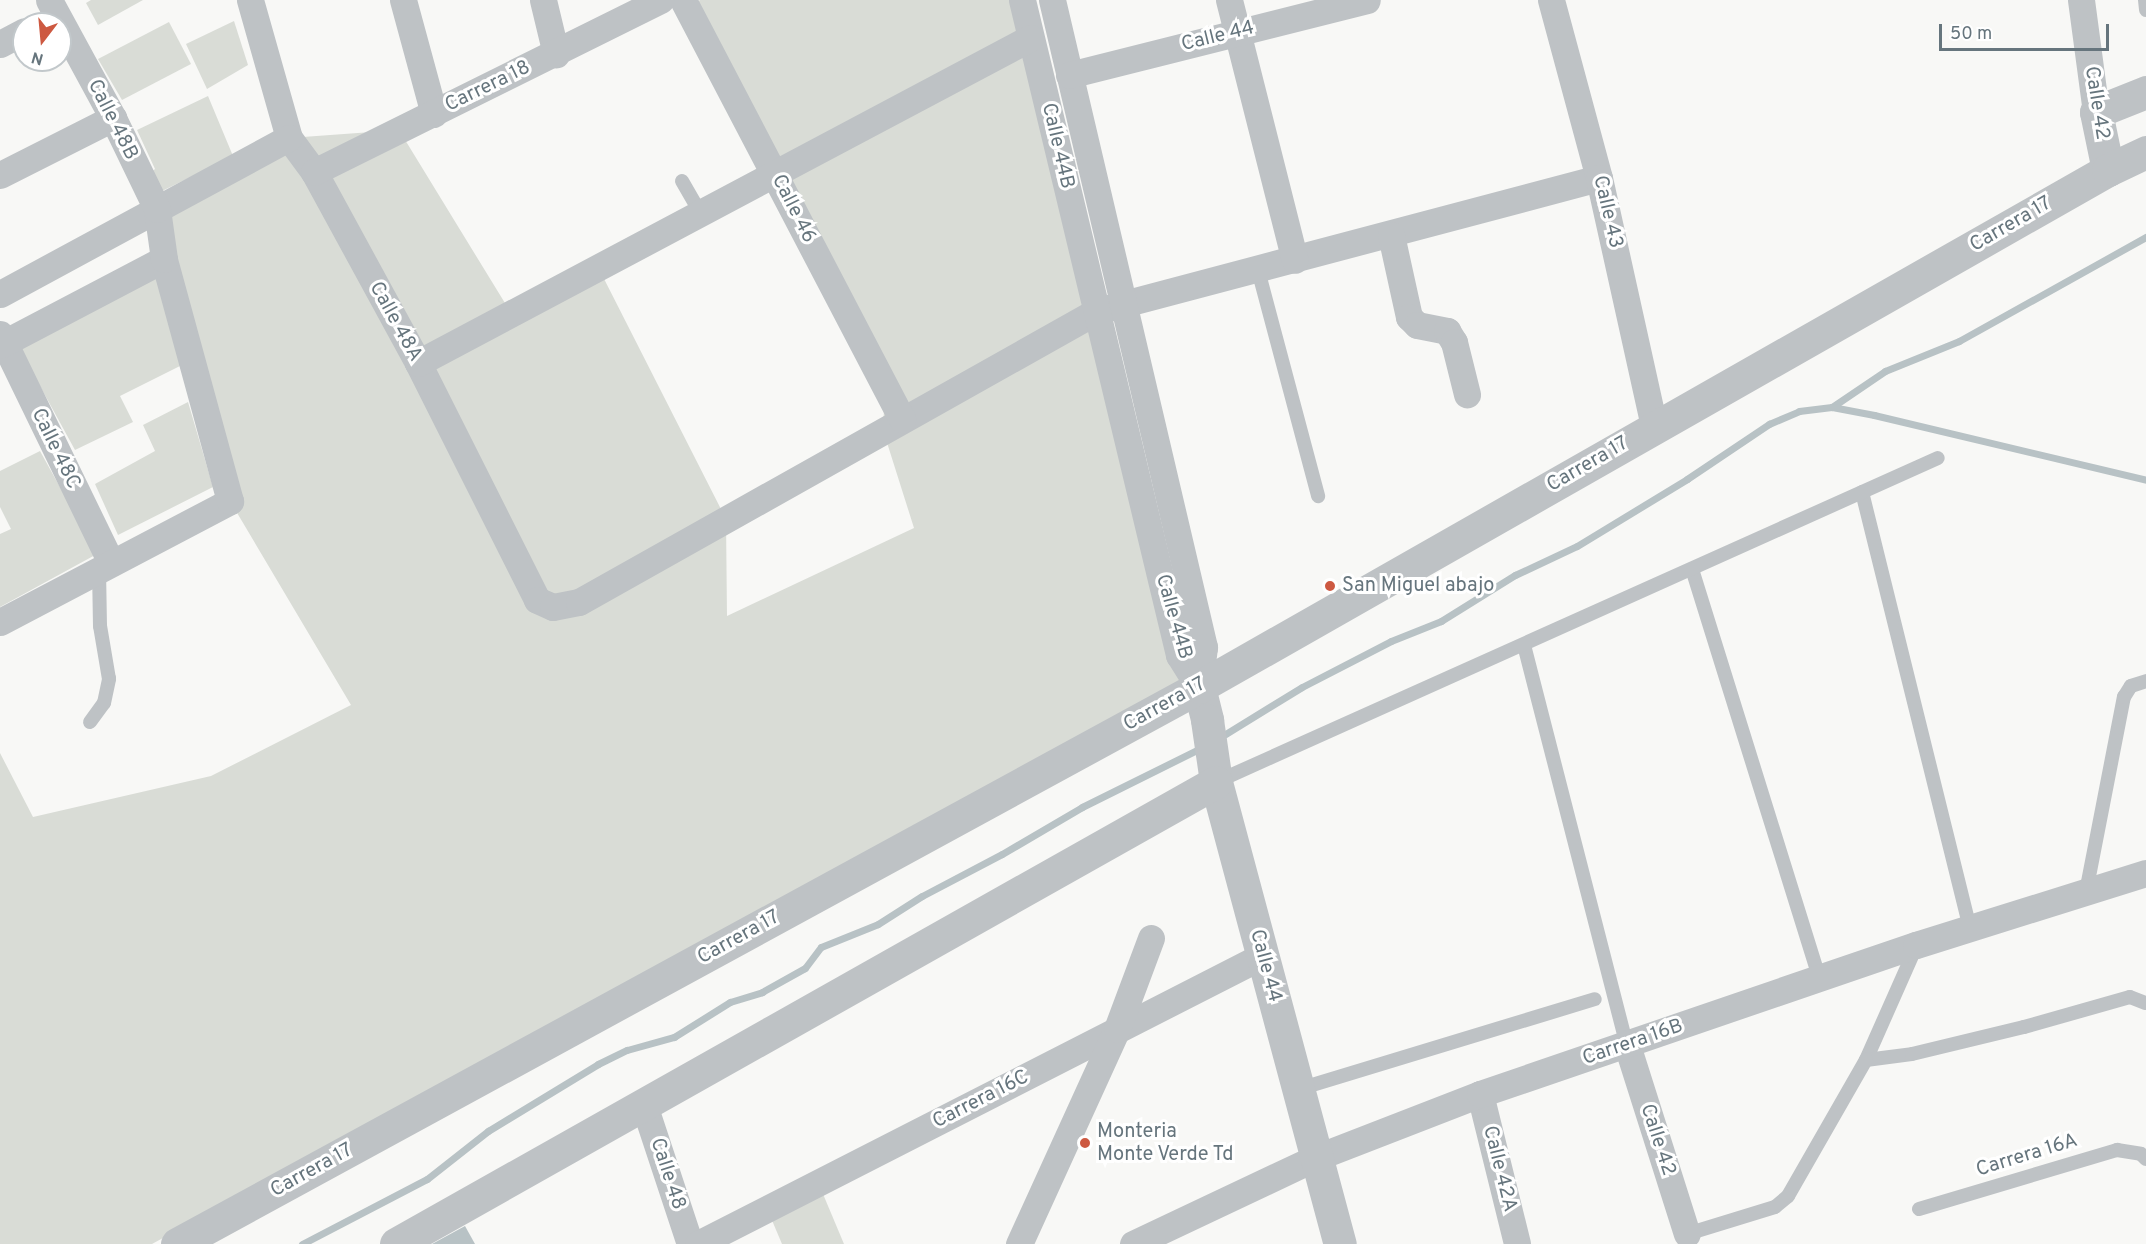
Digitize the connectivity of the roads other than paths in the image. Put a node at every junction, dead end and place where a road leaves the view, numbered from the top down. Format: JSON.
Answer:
{"nodes":[{"id":1,"x":250,"y":0,"type":"edge"},
{"id":2,"x":403,"y":0,"type":"edge"},
{"id":3,"x":661,"y":0,"type":"edge"},
{"id":4,"x":683,"y":0,"type":"edge"},
{"id":5,"x":1022,"y":0,"type":"edge"},
{"id":6,"x":1052,"y":0,"type":"edge"},
{"id":7,"x":1229,"y":0,"type":"edge"},
{"id":8,"x":1367,"y":0,"type":"edge"},
{"id":9,"x":1551,"y":0,"type":"edge"},
{"id":10,"x":2081,"y":0,"type":"edge"},
{"id":11,"x":2145,"y":0,"type":"edge"},
{"id":12,"x":549,"y":2,"type":"edge"},
{"id":13,"x":2146,"y":10,"type":"edge"},
{"id":14,"x":1237,"y":32,"type":"junction"},
{"id":15,"x":1030,"y":38,"type":"junction"},
{"id":16,"x":72,"y":52,"type":"edge"},
{"id":17,"x":556,"y":54,"type":"junction"},
{"id":18,"x":1069,"y":75,"type":"junction"},
{"id":19,"x":2146,"y":92,"type":"edge"},
{"id":20,"x":2096,"y":112,"type":"junction"},
{"id":21,"x":434,"y":114,"type":"junction"},
{"id":22,"x":113,"y":118,"type":"junction"},
{"id":23,"x":289,"y":138,"type":"junction"},
{"id":24,"x":2146,"y":152,"type":"edge"},
{"id":25,"x":2108,"y":170,"type":"junction"},
{"id":26,"x":314,"y":172,"type":"junction"},
{"id":27,"x":775,"y":173,"type":"junction"},
{"id":28,"x":0,"y":175,"type":"edge"},
{"id":29,"x":1599,"y":178,"type":"junction"},
{"id":30,"x":682,"y":181,"type":"dead end"},
{"id":31,"x":157,"y":209,"type":"junction"},
{"id":32,"x":700,"y":212,"type":"junction"},
{"id":33,"x":1391,"y":234,"type":"junction"},
{"id":34,"x":164,"y":259,"type":"junction"},
{"id":35,"x":1295,"y":260,"type":"junction"},
{"id":36,"x":1258,"y":270,"type":"junction"},
{"id":37,"x":0,"y":294,"type":"edge"},
{"id":38,"x":1123,"y":304,"type":"junction"},
{"id":39,"x":1097,"y":311,"type":"junction"},
{"id":40,"x":1,"y":341,"type":"edge"},
{"id":41,"x":418,"y":363,"type":"junction"},
{"id":42,"x":1467,"y":394,"type":"dead end"},
{"id":43,"x":902,"y":420,"type":"junction"},
{"id":44,"x":1654,"y":427,"type":"junction"},
{"id":45,"x":1938,"y":458,"type":"dead end"},
{"id":46,"x":1862,"y":492,"type":"junction"},
{"id":47,"x":1318,"y":496,"type":"dead end"},
{"id":48,"x":105,"y":566,"type":"junction"},
{"id":49,"x":1692,"y":569,"type":"junction"},
{"id":50,"x":1181,"y":606,"type":"junction"},
{"id":51,"x":0,"y":622,"type":"edge"},
{"id":52,"x":1524,"y":645,"type":"junction"},
{"id":53,"x":2146,"y":681,"type":"edge"},
{"id":54,"x":1199,"y":687,"type":"junction"},
{"id":55,"x":90,"y":722,"type":"dead end"},
{"id":56,"x":1215,"y":777,"type":"junction"},
{"id":57,"x":2146,"y":873,"type":"edge"},
{"id":58,"x":2086,"y":892,"type":"junction"},
{"id":59,"x":1970,"y":930,"type":"junction"},
{"id":60,"x":1151,"y":938,"type":"dead end"},
{"id":61,"x":1916,"y":945,"type":"junction"},
{"id":62,"x":1262,"y":956,"type":"junction"},
{"id":63,"x":1820,"y":980,"type":"junction"},
{"id":64,"x":1595,"y":999,"type":"dead end"},
{"id":65,"x":2146,"y":1003,"type":"edge"},
{"id":66,"x":1117,"y":1029,"type":"junction"},
{"id":67,"x":1626,"y":1045,"type":"junction"},
{"id":68,"x":1066,"y":1057,"type":"junction"},
{"id":69,"x":1866,"y":1060,"type":"junction"},
{"id":70,"x":1298,"y":1090,"type":"junction"},
{"id":71,"x":1480,"y":1094,"type":"junction"},
{"id":72,"x":1085,"y":1097,"type":"junction"},
{"id":73,"x":644,"y":1105,"type":"junction"},
{"id":74,"x":1315,"y":1158,"type":"junction"},
{"id":75,"x":2146,"y":1159,"type":"edge"},
{"id":76,"x":1919,"y":1209,"type":"dead end"},
{"id":77,"x":1687,"y":1234,"type":"joint"},
{"id":78,"x":177,"y":1244,"type":"edge"},
{"id":79,"x":396,"y":1244,"type":"edge"},
{"id":80,"x":690,"y":1244,"type":"edge"},
{"id":81,"x":698,"y":1244,"type":"edge"},
{"id":82,"x":1019,"y":1244,"type":"edge"},
{"id":83,"x":1133,"y":1244,"type":"edge"},
{"id":84,"x":1340,"y":1244,"type":"edge"},
{"id":85,"x":1517,"y":1244,"type":"edge"}],
"edges":[{"from":1,"to":23,"type":"street","name":"Calle 48A"},
{"from":2,"to":21,"type":"street"},
{"from":3,"to":17,"type":"street","name":"Carrera 18"},
{"from":4,"to":27,"type":"street","name":"Calle 46"},
{"from":5,"to":15,"type":"street","name":"Calle 44B"},
{"from":6,"to":18,"type":"street","name":"Calle 44B"},
{"from":7,"to":14,"type":"street"},
{"from":8,"to":14,"type":"street","name":"Calle 44"},
{"from":9,"to":29,"type":"street","name":"Calle 43"},
{"from":10,"to":20,"type":"street","name":"Calle 42"},
{"from":11,"to":13,"type":"lane"},
{"from":12,"to":17,"type":"street"},
{"from":14,"to":18,"type":"street","name":"Calle 44"},
{"from":14,"to":35,"type":"street"},
{"from":15,"to":27,"type":"street"},
{"from":15,"to":39,"type":"street","name":"Calle 44B"},
{"from":16,"to":22,"type":"street","name":"Calle 48B"},
{"from":17,"to":21,"type":"street","name":"Carrera 18"},
{"from":18,"to":38,"type":"street","name":"Calle 44B"},
{"from":19,"to":20,"type":"street"},
{"from":20,"to":25,"type":"street","name":"Calle 42"},
{"from":21,"to":26,"type":"street","name":"Carrera 18"},
{"from":22,"to":28,"type":"street"},
{"from":22,"to":31,"type":"street","name":"Calle 48B"},
{"from":23,"to":26,"type":"street","name":"Calle 48A"},
{"from":23,"to":31,"type":"street"},
{"from":24,"to":25,"type":"street","name":"Carrera 17"},
{"from":25,"to":44,"type":"street","name":"Carrera 17"},
{"from":26,"to":41,"type":"street","name":"Calle 48A"},
{"from":27,"to":32,"type":"street"},
{"from":27,"to":43,"type":"street","name":"Calle 46"},
{"from":29,"to":33,"type":"street"},
{"from":29,"to":44,"type":"street","name":"Calle 43"},
{"from":30,"to":32,"type":"lane"},
{"from":31,"to":34,"type":"street","name":"Calle 48B"},
{"from":31,"to":37,"type":"street"},
{"from":32,"to":41,"type":"street"},
{"from":33,"to":35,"type":"street"},
{"from":33,"to":42,"type":"street"},
{"from":34,"to":40,"type":"street"},
{"from":34,"to":48,"type":"street","name":"Calle 48B"},
{"from":35,"to":36,"type":"street"},
{"from":36,"to":38,"type":"street"},
{"from":36,"to":47,"type":"lane"},
{"from":38,"to":39,"type":"street"},
{"from":38,"to":50,"type":"street","name":"Calle 44B"},
{"from":39,"to":43,"type":"street"},
{"from":39,"to":50,"type":"street","name":"Calle 44B"},
{"from":40,"to":48,"type":"street","name":"Calle 48C"},
{"from":41,"to":43,"type":"street","name":"Calle 48A"},
{"from":44,"to":54,"type":"street","name":"Carrera 17"},
{"from":45,"to":46,"type":"lane"},
{"from":46,"to":49,"type":"lane"},
{"from":46,"to":59,"type":"lane"},
{"from":48,"to":51,"type":"street"},
{"from":48,"to":55,"type":"lane"},
{"from":49,"to":52,"type":"lane"},
{"from":49,"to":63,"type":"lane"},
{"from":50,"to":54,"type":"street","name":"Calle 44B"},
{"from":52,"to":56,"type":"lane"},
{"from":52,"to":67,"type":"lane"},
{"from":53,"to":58,"type":"lane"},
{"from":54,"to":56,"type":"street","name":"Calle 44"},
{"from":54,"to":78,"type":"street","name":"Carrera 17"},
{"from":56,"to":62,"type":"street","name":"Calle 44"},
{"from":56,"to":73,"type":"street"},
{"from":57,"to":58,"type":"street","name":"Carrera 16B"},
{"from":58,"to":59,"type":"street","name":"Carrera 16B"},
{"from":59,"to":61,"type":"street","name":"Carrera 16B"},
{"from":60,"to":66,"type":"street"},
{"from":61,"to":63,"type":"street","name":"Carrera 16B"},
{"from":61,"to":69,"type":"lane"},
{"from":62,"to":66,"type":"street","name":"Carrera 16C"},
{"from":62,"to":70,"type":"street","name":"Calle 44"},
{"from":63,"to":67,"type":"street","name":"Carrera 16B"},
{"from":64,"to":70,"type":"lane"},
{"from":65,"to":69,"type":"lane"},
{"from":66,"to":68,"type":"street","name":"Carrera 16C"},
{"from":66,"to":72,"type":"street"},
{"from":67,"to":71,"type":"street","name":"Carrera 16B"},
{"from":67,"to":77,"type":"street","name":"Calle 42"},
{"from":68,"to":72,"type":"street"},
{"from":68,"to":81,"type":"street","name":"Carrera 16C"},
{"from":69,"to":77,"type":"lane"},
{"from":70,"to":74,"type":"street","name":"Calle 44"},
{"from":71,"to":74,"type":"street","name":"Carrera 16B"},
{"from":71,"to":85,"type":"street","name":"Calle 42A"},
{"from":72,"to":82,"type":"street"},
{"from":73,"to":79,"type":"street"},
{"from":73,"to":80,"type":"street","name":"Calle 48"},
{"from":74,"to":83,"type":"street","name":"Carrera 16B"},
{"from":74,"to":84,"type":"street","name":"Calle 44"},
{"from":75,"to":76,"type":"lane","name":"Carrera 16A"}]}
